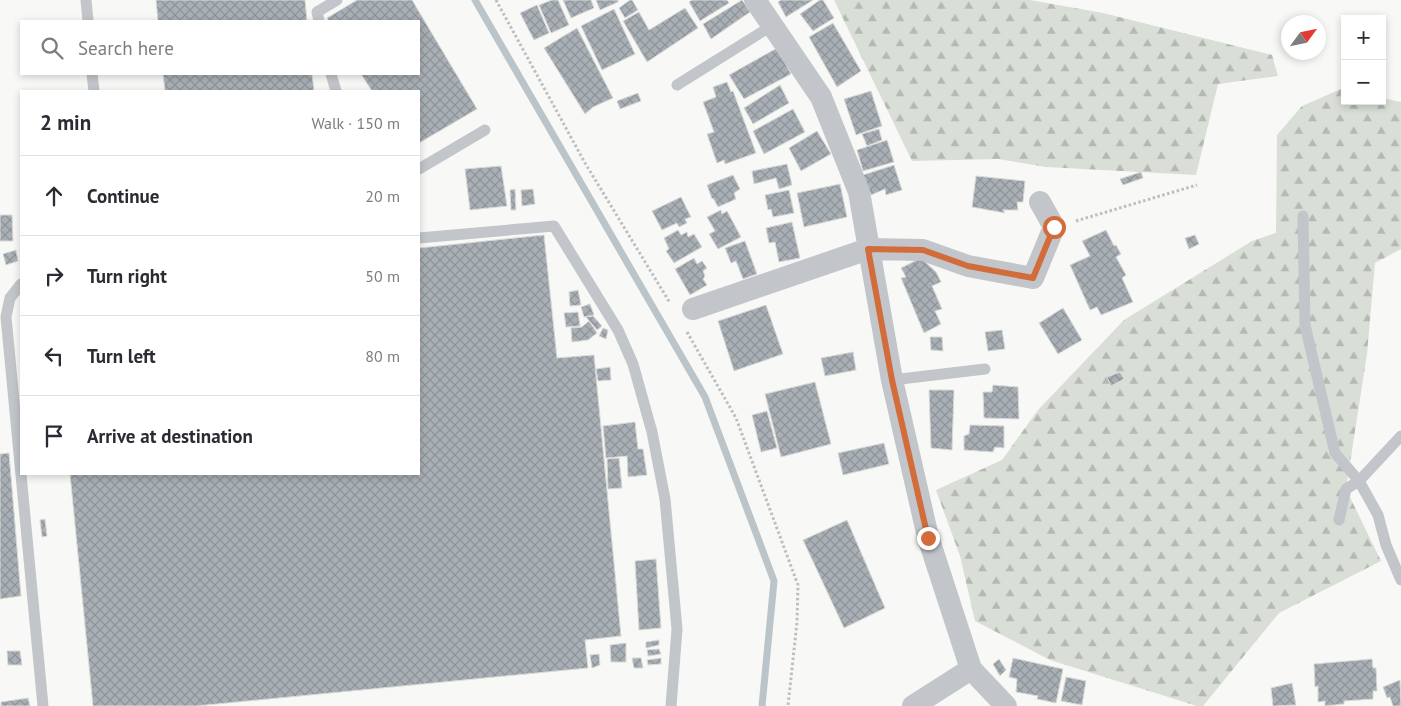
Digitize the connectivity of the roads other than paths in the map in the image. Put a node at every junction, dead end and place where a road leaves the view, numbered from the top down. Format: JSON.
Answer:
{"nodes":[{"id":1,"x":86,"y":0,"type":"edge"},
{"id":2,"x":337,"y":0,"type":"edge"},
{"id":3,"x":755,"y":0,"type":"edge"},
{"id":4,"x":88,"y":20,"type":"edge"},
{"id":5,"x":319,"y":20,"type":"edge"},
{"id":6,"x":773,"y":25,"type":"junction"},
{"id":7,"x":92,"y":75,"type":"edge"},
{"id":8,"x":331,"y":75,"type":"edge"},
{"id":9,"x":677,"y":85,"type":"dead end"},
{"id":10,"x":94,"y":90,"type":"edge"},
{"id":11,"x":336,"y":90,"type":"edge"},
{"id":12,"x":485,"y":130,"type":"dead end"},
{"id":13,"x":420,"y":167,"type":"edge"},
{"id":14,"x":1040,"y":202,"type":"dead end"},
{"id":15,"x":1303,"y":216,"type":"dead end"},
{"id":16,"x":420,"y":238,"type":"edge"},
{"id":17,"x":868,"y":249,"type":"junction"},
{"id":18,"x":20,"y":285,"type":"edge"},
{"id":19,"x":684,"y":315,"type":"road end"},
{"id":20,"x":985,"y":369,"type":"dead end"},
{"id":21,"x":892,"y":380,"type":"junction"},
{"id":22,"x":1401,"y":436,"type":"edge"},
{"id":23,"x":20,"y":464,"type":"edge"},
{"id":24,"x":21,"y":475,"type":"edge"},
{"id":25,"x":1358,"y":481,"type":"junction"},
{"id":26,"x":1339,"y":520,"type":"dead end"},
{"id":27,"x":1398,"y":564,"type":"edge"},
{"id":28,"x":1401,"y":580,"type":"edge"},
{"id":29,"x":971,"y":669,"type":"junction"},
{"id":30,"x":43,"y":706,"type":"edge"},
{"id":31,"x":672,"y":706,"type":"edge"},
{"id":32,"x":913,"y":706,"type":"edge"},
{"id":33,"x":1006,"y":706,"type":"edge"}],
"edges":[{"from":1,"to":4,"type":"lane"},
{"from":2,"to":5,"type":"lane"},
{"from":3,"to":6,"type":"street"},
{"from":6,"to":9,"type":"lane"},
{"from":6,"to":17,"type":"street"},
{"from":7,"to":10,"type":"lane"},
{"from":8,"to":11,"type":"lane"},
{"from":12,"to":13,"type":"lane"},
{"from":14,"to":17,"type":"street"},
{"from":15,"to":25,"type":"lane"},
{"from":16,"to":31,"type":"lane"},
{"from":17,"to":19,"type":"street"},
{"from":17,"to":21,"type":"street"},
{"from":18,"to":23,"type":"lane"},
{"from":20,"to":21,"type":"lane"},
{"from":21,"to":29,"type":"street"},
{"from":22,"to":25,"type":"lane"},
{"from":24,"to":30,"type":"lane"},
{"from":25,"to":26,"type":"lane"},
{"from":25,"to":27,"type":"lane"},
{"from":27,"to":28,"type":"lane"},
{"from":29,"to":32,"type":"street"},
{"from":29,"to":33,"type":"street"}]}
